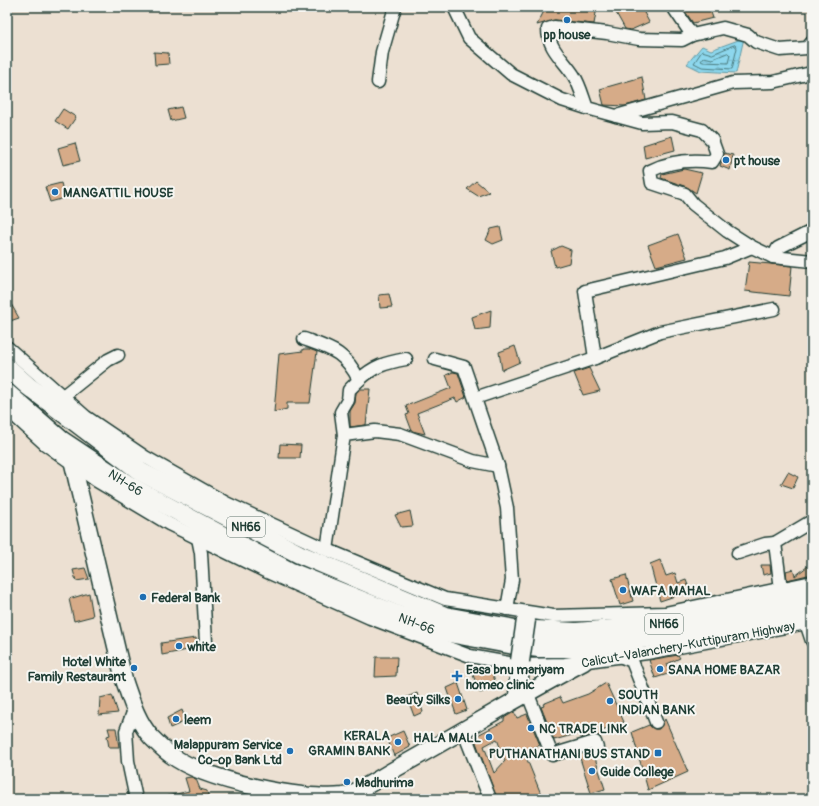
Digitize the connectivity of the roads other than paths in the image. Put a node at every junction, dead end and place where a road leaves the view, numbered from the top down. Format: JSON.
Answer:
{"nodes":[{"id":1,"x":395,"y":7,"type":"edge"},
{"id":2,"x":454,"y":7,"type":"edge"},
{"id":3,"x":673,"y":7,"type":"edge"},
{"id":4,"x":692,"y":35,"type":"junction"},
{"id":5,"x":812,"y":42,"type":"edge"},
{"id":6,"x":811,"y":73,"type":"dead end"},
{"id":7,"x":378,"y":82,"type":"dead end"},
{"id":8,"x":588,"y":108,"type":"junction"},
{"id":9,"x":615,"y":116,"type":"junction"},
{"id":10,"x":812,"y":231,"type":"edge"},
{"id":11,"x":752,"y":247,"type":"junction"},
{"id":12,"x":773,"y":257,"type":"junction"},
{"id":13,"x":812,"y":262,"type":"edge"},
{"id":14,"x":774,"y":310,"type":"dead end"},
{"id":15,"x":304,"y":339,"type":"dead end"},
{"id":16,"x":7,"y":348,"type":"edge"},
{"id":17,"x":118,"y":355,"type":"dead end"},
{"id":18,"x":595,"y":358,"type":"junction"},
{"id":19,"x":406,"y":359,"type":"dead end"},
{"id":20,"x":435,"y":359,"type":"dead end"},
{"id":21,"x":7,"y":367,"type":"edge"},
{"id":22,"x":359,"y":380,"type":"junction"},
{"id":23,"x":7,"y":393,"type":"edge"},
{"id":24,"x":63,"y":396,"type":"junction"},
{"id":25,"x":474,"y":398,"type":"junction"},
{"id":26,"x":7,"y":409,"type":"edge"},
{"id":27,"x":344,"y":435,"type":"junction"},
{"id":28,"x":73,"y":464,"type":"junction"},
{"id":29,"x":498,"y":466,"type":"junction"},
{"id":30,"x":812,"y":521,"type":"edge"},
{"id":31,"x":198,"y":538,"type":"junction"},
{"id":32,"x":775,"y":543,"type":"junction"},
{"id":33,"x":327,"y":550,"type":"junction"},
{"id":34,"x":738,"y":553,"type":"dead end"},
{"id":35,"x":812,"y":582,"type":"edge"},
{"id":36,"x":781,"y":589,"type":"junction"},
{"id":37,"x":812,"y":595,"type":"edge"},
{"id":38,"x":507,"y":609,"type":"junction"},
{"id":39,"x":810,"y":618,"type":"edge"},
{"id":40,"x":523,"y":621,"type":"junction"},
{"id":41,"x":812,"y":641,"type":"edge"},
{"id":42,"x":206,"y":642,"type":"dead end"},
{"id":43,"x":622,"y":657,"type":"junction"},
{"id":44,"x":584,"y":662,"type":"junction"},
{"id":45,"x":520,"y":663,"type":"junction"},
{"id":46,"x":522,"y":695,"type":"junction"},
{"id":47,"x":134,"y":710,"type":"junction"},
{"id":48,"x":656,"y":722,"type":"dead end"},
{"id":49,"x":463,"y":730,"type":"junction"},
{"id":50,"x":597,"y":748,"type":"dead end"},
{"id":51,"x":350,"y":796,"type":"edge"},
{"id":52,"x":136,"y":799,"type":"edge"},
{"id":53,"x":490,"y":799,"type":"edge"}],
"edges":[{"from":1,"to":7,"type":"street"},
{"from":2,"to":8,"type":"street"},
{"from":3,"to":4,"type":"street"},
{"from":4,"to":5,"type":"street"},
{"from":4,"to":8,"type":"street"},
{"from":6,"to":9,"type":"street"},
{"from":8,"to":9,"type":"street"},
{"from":9,"to":11,"type":"street"},
{"from":10,"to":12,"type":"street"},
{"from":11,"to":12,"type":"street"},
{"from":11,"to":18,"type":"street"},
{"from":12,"to":13,"type":"street"},
{"from":14,"to":18,"type":"street"},
{"from":15,"to":22,"type":"street"},
{"from":16,"to":24,"type":"street","number":"NH66"},
{"from":17,"to":24,"type":"street"},
{"from":18,"to":25,"type":"street"},
{"from":19,"to":22,"type":"street"},
{"from":20,"to":25,"type":"street"},
{"from":21,"to":40,"type":"highway","number":"NH66"},
{"from":22,"to":27,"type":"street"},
{"from":23,"to":39,"type":"highway","name":"NH-66"},
{"from":24,"to":33,"type":"street","number":"NH66"},
{"from":25,"to":29,"type":"street"},
{"from":26,"to":28,"type":"street","name":"Calicut-Valanchery-Kuttipuram Highway","number":"NH66"},
{"from":27,"to":29,"type":"street"},
{"from":27,"to":33,"type":"street"},
{"from":28,"to":31,"type":"street","name":"Calicut-Valanchery-Kuttipuram Highway","number":"NH66"},
{"from":28,"to":47,"type":"main road"},
{"from":29,"to":38,"type":"street"},
{"from":30,"to":32,"type":"street"},
{"from":31,"to":42,"type":"street"},
{"from":31,"to":45,"type":"street","name":"Calicut-Valanchery-Kuttipuram Highway","number":"NH66"},
{"from":32,"to":34,"type":"street"},
{"from":32,"to":36,"type":"street"},
{"from":33,"to":38,"type":"street","number":"NH66"},
{"from":35,"to":36,"type":"street","number":"NH66"},
{"from":36,"to":40,"type":"street","number":"NH66"},
{"from":37,"to":40,"type":"highway","name":"NH66","number":"NH66"},
{"from":38,"to":40,"type":"street","number":"NH66"},
{"from":39,"to":41,"type":"street"},
{"from":39,"to":43,"type":"street","name":"Calicut-Valanchery-Kuttipuram Highway","number":"NH66"},
{"from":40,"to":45,"type":"highway","bridge":true},
{"from":43,"to":44,"type":"street","name":"Calicut-Valanchery-Kuttipuram Highway","number":"NH66"},
{"from":43,"to":48,"type":"street"},
{"from":44,"to":45,"type":"street","name":"Calicut-Valanchery-Kuttipuram Highway","number":"NH66"},
{"from":44,"to":46,"type":"main road"},
{"from":45,"to":46,"type":"highway"},
{"from":46,"to":49,"type":"main road"},
{"from":46,"to":50,"type":"street"},
{"from":47,"to":51,"type":"main road"},
{"from":47,"to":52,"type":"street"},
{"from":49,"to":51,"type":"main road"},
{"from":49,"to":53,"type":"street"}]}
